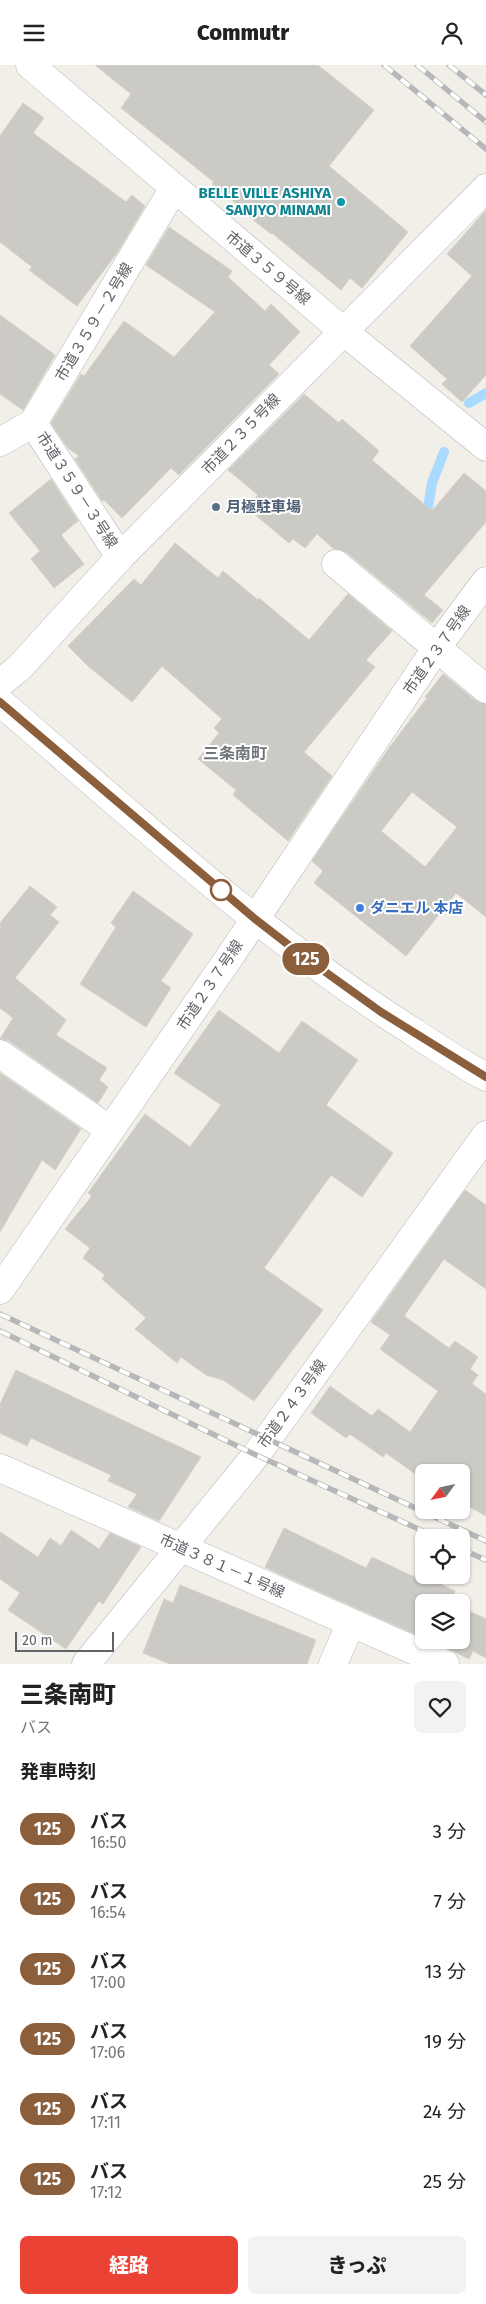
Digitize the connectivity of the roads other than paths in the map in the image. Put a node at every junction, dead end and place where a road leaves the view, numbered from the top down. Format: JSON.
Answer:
{"nodes":[{"id":1,"x":30,"y":65,"type":"edge"},
{"id":2,"x":174,"y":188,"type":"junction"},
{"id":3,"x":486,"y":188,"type":"edge"},
{"id":4,"x":343,"y":331,"type":"junction"},
{"id":5,"x":33,"y":423,"type":"junction"},
{"id":6,"x":0,"y":442,"type":"edge"},
{"id":7,"x":486,"y":447,"type":"edge"},
{"id":8,"x":120,"y":557,"type":"junction"},
{"id":9,"x":336,"y":563,"type":"dead end"},
{"id":10,"x":486,"y":581,"type":"edge"},
{"id":11,"x":437,"y":647,"type":"junction"},
{"id":12,"x":0,"y":683,"type":"edge"},
{"id":13,"x":486,"y":689,"type":"edge"},
{"id":14,"x":0,"y":702,"type":"edge"},
{"id":15,"x":255,"y":919,"type":"junction"},
{"id":16,"x":0,"y":1054,"type":"edge"},
{"id":17,"x":486,"y":1077,"type":"edge"},
{"id":18,"x":110,"y":1130,"type":"junction"},
{"id":19,"x":486,"y":1135,"type":"edge"},
{"id":20,"x":0,"y":1290,"type":"edge"},
{"id":21,"x":0,"y":1468,"type":"edge"},
{"id":22,"x":180,"y":1547,"type":"junction"},
{"id":23,"x":352,"y":1623,"type":"junction"},
{"id":24,"x":86,"y":1664,"type":"edge"},
{"id":25,"x":333,"y":1664,"type":"edge"},
{"id":26,"x":445,"y":1664,"type":"edge"}],
"edges":[{"from":1,"to":2,"type":"street","name":"市道３５９号線"},
{"from":2,"to":4,"type":"street","name":"市道３５９号線"},
{"from":2,"to":5,"type":"street","name":"市道３５９－２号線"},
{"from":3,"to":4,"type":"street","name":"市道２３５号線"},
{"from":4,"to":7,"type":"street","name":"市道３５９号線"},
{"from":4,"to":8,"type":"street","name":"市道２３５号線"},
{"from":5,"to":6,"type":"street","name":"市道３５９－２号線"},
{"from":5,"to":8,"type":"street","name":"市道３５９－３号線"},
{"from":8,"to":12,"type":"street","name":"市道２３５号線"},
{"from":9,"to":11,"type":"street"},
{"from":10,"to":11,"type":"street","name":"市道２３７号線"},
{"from":11,"to":13,"type":"street"},
{"from":11,"to":15,"type":"street","name":"市道２３７号線"},
{"from":14,"to":15,"type":"street"},
{"from":15,"to":17,"type":"street"},
{"from":15,"to":18,"type":"street","name":"市道２３７号線"},
{"from":16,"to":18,"type":"street"},
{"from":18,"to":20,"type":"street","name":"市道２３７号線"},
{"from":19,"to":22,"type":"street","name":"市道２４３号線"},
{"from":21,"to":22,"type":"street","name":"市道３８１－１号線"},
{"from":22,"to":23,"type":"street","name":"市道３８１－１号線"},
{"from":22,"to":24,"type":"street","name":"市道２４３号線"},
{"from":23,"to":25,"type":"street"},
{"from":23,"to":26,"type":"street","name":"市道３８１－１号線"}]}
